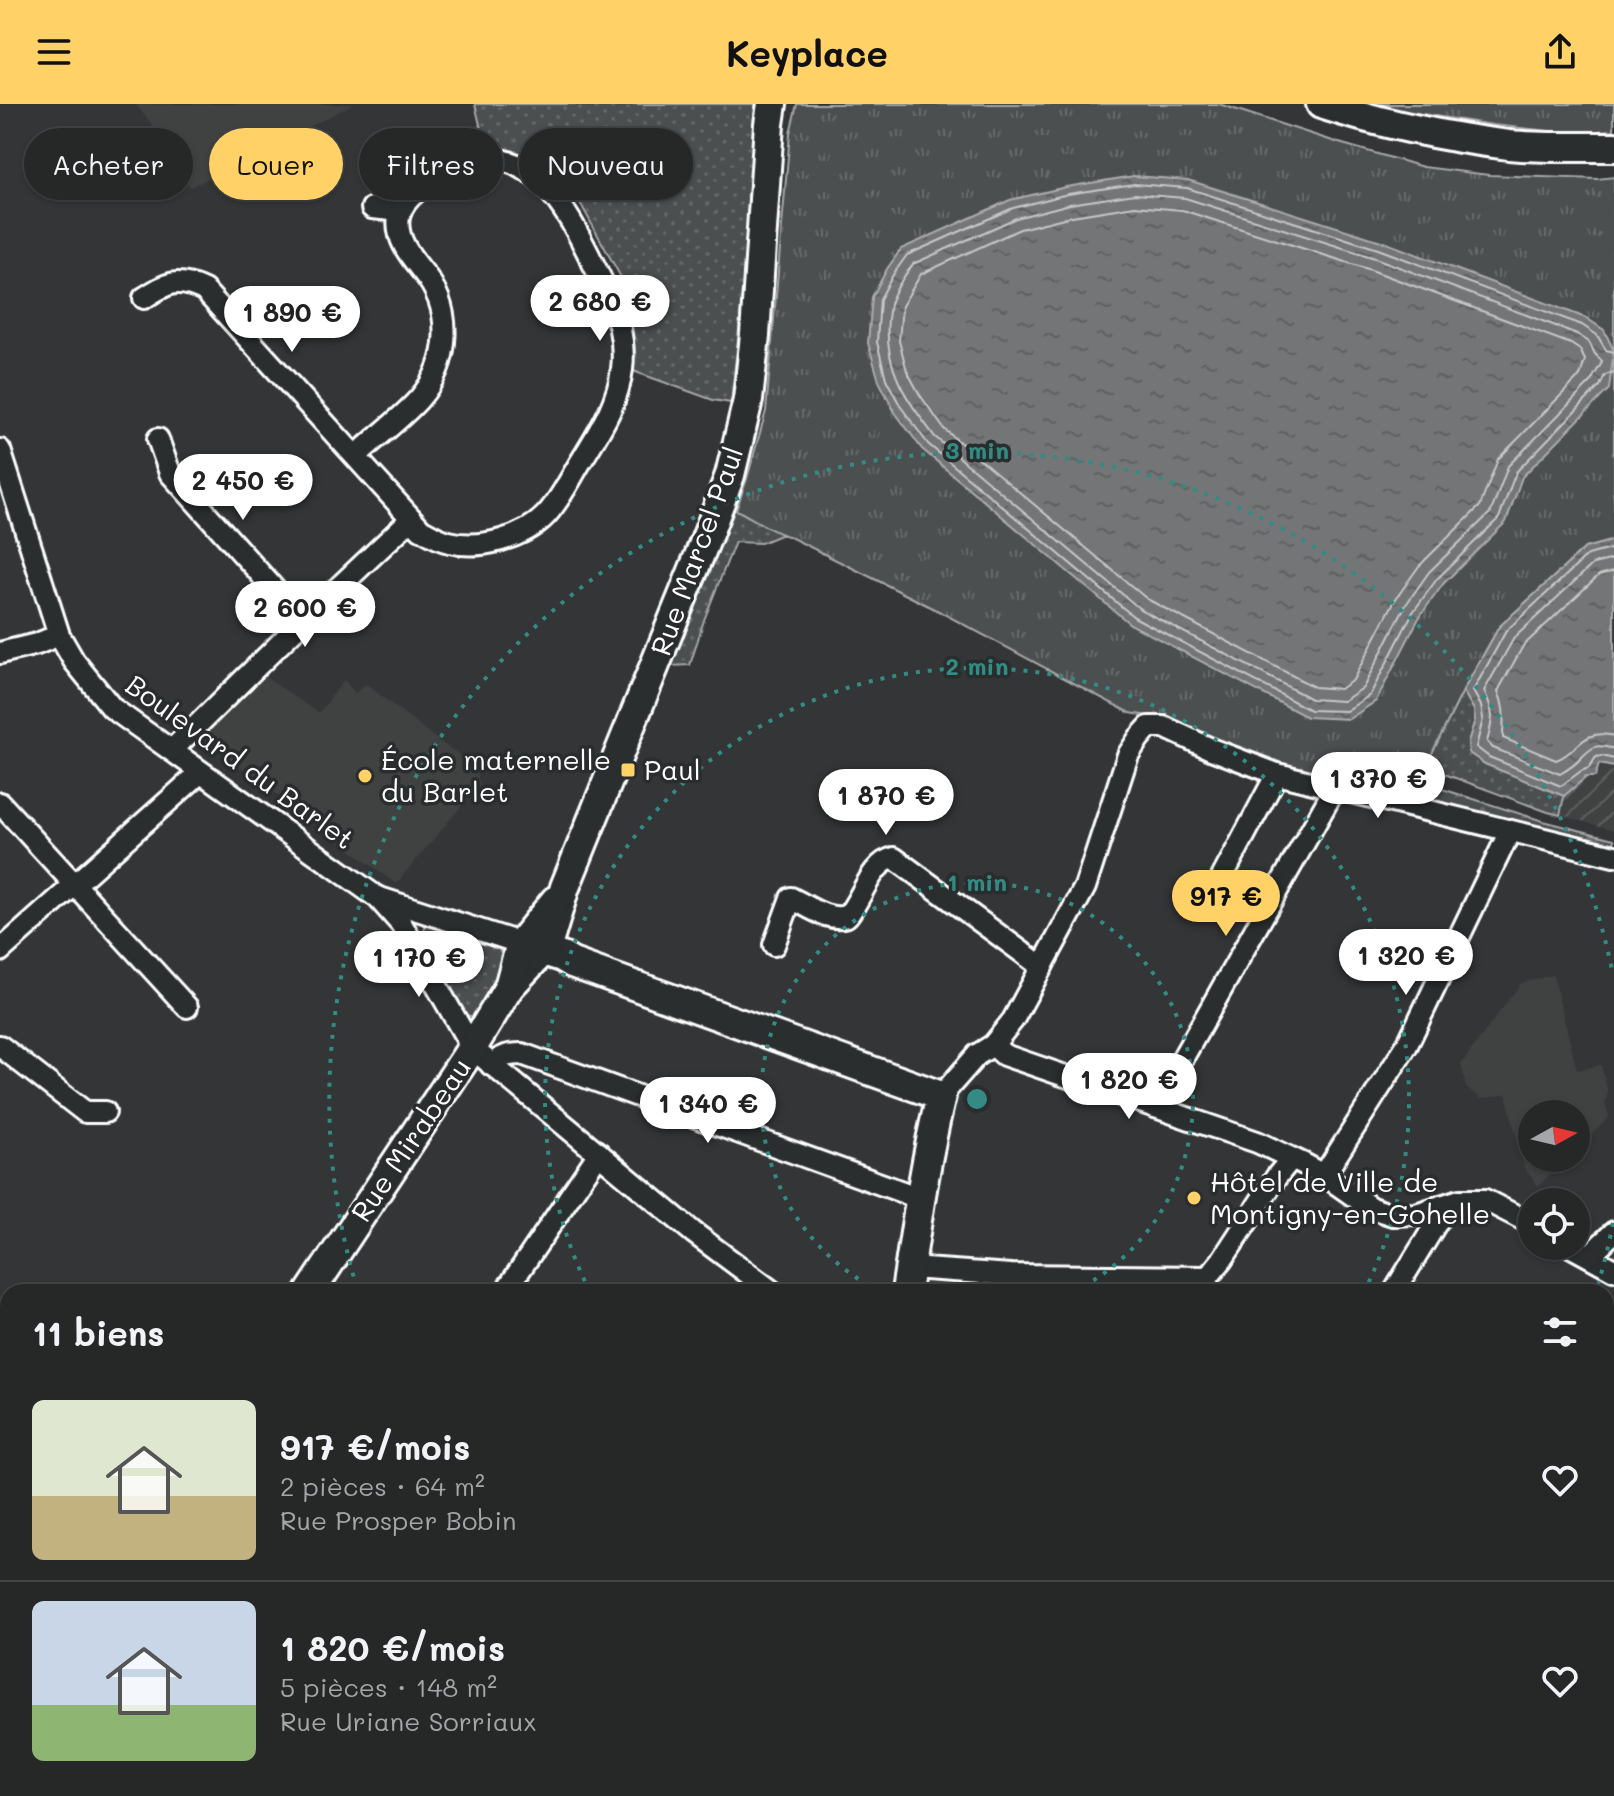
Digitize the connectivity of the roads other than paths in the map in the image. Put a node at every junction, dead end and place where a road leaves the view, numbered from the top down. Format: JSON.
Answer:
{"nodes":[{"id":1,"x":772,"y":104,"type":"edge"},
{"id":2,"x":1321,"y":104,"type":"edge"},
{"id":3,"x":1614,"y":147,"type":"edge"},
{"id":4,"x":372,"y":208,"type":"dead end"},
{"id":5,"x":401,"y":211,"type":"junction"},
{"id":6,"x":144,"y":298,"type":"dead end"},
{"id":7,"x":158,"y":439,"type":"dead end"},
{"id":8,"x":0,"y":450,"type":"edge"},
{"id":9,"x":356,"y":456,"type":"junction"},
{"id":10,"x":411,"y":519,"type":"junction"},
{"id":11,"x":303,"y":621,"type":"junction"},
{"id":12,"x":59,"y":635,"type":"junction"},
{"id":13,"x":0,"y":653,"type":"edge"},
{"id":14,"x":172,"y":750,"type":"junction"},
{"id":15,"x":199,"y":771,"type":"junction"},
{"id":16,"x":1277,"y":774,"type":"junction"},
{"id":17,"x":1335,"y":788,"type":"junction"},
{"id":18,"x":0,"y":803,"type":"edge"},
{"id":19,"x":1510,"y":831,"type":"junction"},
{"id":20,"x":1614,"y":856,"type":"edge"},
{"id":21,"x":75,"y":884,"type":"junction"},
{"id":22,"x":1218,"y":885,"type":"dead end"},
{"id":23,"x":407,"y":917,"type":"junction"},
{"id":24,"x":774,"y":945,"type":"dead end"},
{"id":25,"x":532,"y":947,"type":"junction"},
{"id":26,"x":0,"y":951,"type":"edge"},
{"id":27,"x":1042,"y":967,"type":"junction"},
{"id":28,"x":187,"y":1007,"type":"dead end"},
{"id":29,"x":993,"y":1045,"type":"junction"},
{"id":30,"x":0,"y":1046,"type":"edge"},
{"id":31,"x":482,"y":1056,"type":"junction"},
{"id":32,"x":941,"y":1096,"type":"junction"},
{"id":33,"x":1155,"y":1107,"type":"junction"},
{"id":34,"x":105,"y":1112,"type":"dead end"},
{"id":35,"x":599,"y":1153,"type":"junction"},
{"id":36,"x":1291,"y":1159,"type":"junction"},
{"id":37,"x":1324,"y":1175,"type":"junction"},
{"id":38,"x":919,"y":1198,"type":"junction"},
{"id":39,"x":1441,"y":1206,"type":"junction"},
{"id":40,"x":1518,"y":1217,"type":"edge"},
{"id":41,"x":1614,"y":1232,"type":"edge"},
{"id":42,"x":1590,"y":1255,"type":"edge"},
{"id":43,"x":1590,"y":1257,"type":"edge"},
{"id":44,"x":1614,"y":1270,"type":"edge"},
{"id":45,"x":908,"y":1280,"type":"edge"},
{"id":46,"x":1008,"y":1283,"type":"edge"},
{"id":47,"x":316,"y":1284,"type":"edge"},
{"id":48,"x":510,"y":1284,"type":"edge"},
{"id":49,"x":762,"y":1284,"type":"edge"},
{"id":50,"x":1399,"y":1284,"type":"edge"}],
"edges":[{"from":1,"to":25,"type":"street","name":"Rue Marcel Paul"},
{"from":2,"to":3,"type":"street"},
{"from":4,"to":5,"type":"street"},
{"from":5,"to":9,"type":"street"},
{"from":5,"to":10,"type":"street"},
{"from":6,"to":9,"type":"street"},
{"from":7,"to":11,"type":"street"},
{"from":8,"to":12,"type":"street","name":"Boulevard du Barlet"},
{"from":9,"to":10,"type":"street"},
{"from":10,"to":11,"type":"street"},
{"from":11,"to":14,"type":"street"},
{"from":12,"to":13,"type":"street"},
{"from":12,"to":14,"type":"street","name":"Boulevard du Barlet"},
{"from":14,"to":15,"type":"street","name":"Boulevard du Barlet"},
{"from":15,"to":21,"type":"street"},
{"from":15,"to":23,"type":"street","name":"Boulevard du Barlet"},
{"from":16,"to":17,"type":"street"},
{"from":16,"to":22,"type":"street"},
{"from":16,"to":27,"type":"street"},
{"from":17,"to":19,"type":"street"},
{"from":17,"to":33,"type":"street"},
{"from":18,"to":21,"type":"street"},
{"from":19,"to":20,"type":"street"},
{"from":19,"to":37,"type":"street"},
{"from":21,"to":26,"type":"street"},
{"from":21,"to":28,"type":"street"},
{"from":23,"to":25,"type":"street","name":"Boulevard du Barlet"},
{"from":23,"to":31,"type":"street"},
{"from":24,"to":27,"type":"street"},
{"from":25,"to":31,"type":"street","name":"Rue Mirabeau"},
{"from":25,"to":32,"type":"street"},
{"from":27,"to":29,"type":"street"},
{"from":29,"to":32,"type":"street"},
{"from":29,"to":33,"type":"street"},
{"from":30,"to":34,"type":"street"},
{"from":31,"to":35,"type":"street"},
{"from":31,"to":38,"type":"street"},
{"from":31,"to":47,"type":"street","name":"Rue Mirabeau"},
{"from":32,"to":38,"type":"street"},
{"from":33,"to":36,"type":"street"},
{"from":35,"to":48,"type":"street"},
{"from":35,"to":49,"type":"street"},
{"from":36,"to":37,"type":"street"},
{"from":36,"to":46,"type":"street"},
{"from":37,"to":39,"type":"street"},
{"from":38,"to":45,"type":"street"},
{"from":39,"to":40,"type":"street"},
{"from":39,"to":50,"type":"street"},
{"from":41,"to":42,"type":"street"},
{"from":43,"to":44,"type":"street"},
{"from":45,"to":46,"type":"street"}]}
